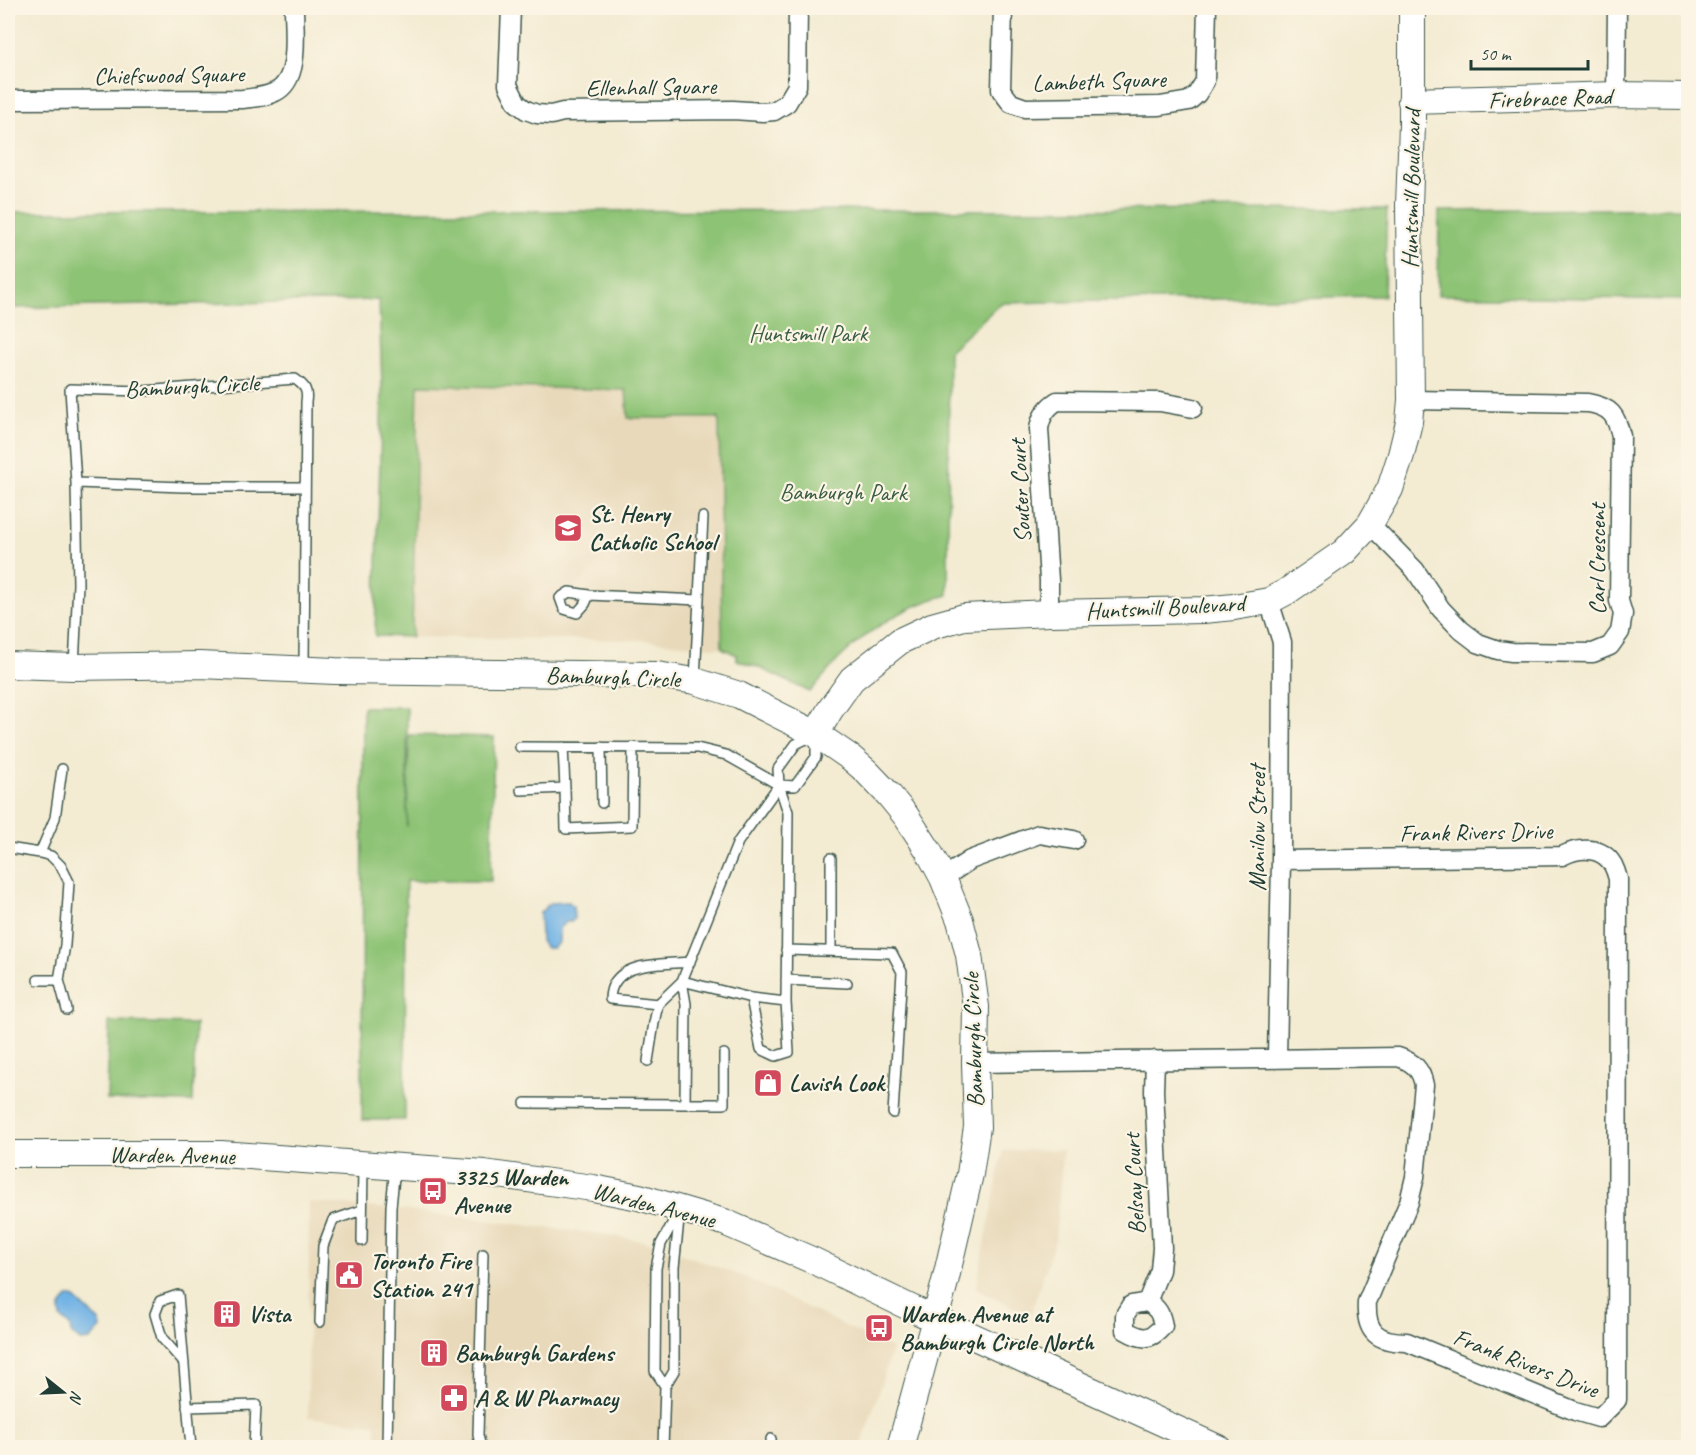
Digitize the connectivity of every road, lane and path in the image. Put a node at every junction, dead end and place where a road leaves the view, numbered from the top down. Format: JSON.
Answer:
{"nodes":[{"id":1,"x":294,"y":8,"type":"edge"},
{"id":2,"x":511,"y":8,"type":"edge"},
{"id":3,"x":798,"y":8,"type":"edge"},
{"id":4,"x":1004,"y":8,"type":"edge"},
{"id":5,"x":1207,"y":8,"type":"edge"},
{"id":6,"x":1412,"y":8,"type":"edge"},
{"id":7,"x":1617,"y":8,"type":"edge"},
{"id":8,"x":1616,"y":95,"type":"junction"},
{"id":9,"x":1689,"y":96,"type":"edge"},
{"id":10,"x":8,"y":100,"type":"edge"},
{"id":11,"x":1412,"y":101,"type":"junction"},
{"id":12,"x":1411,"y":400,"type":"junction"},
{"id":13,"x":1193,"y":408,"type":"dead end"},
{"id":14,"x":76,"y":483,"type":"junction"},
{"id":15,"x":305,"y":487,"type":"junction"},
{"id":16,"x":703,"y":517,"type":"dead end"},
{"id":17,"x":1370,"y":524,"type":"junction"},
{"id":18,"x":589,"y":594,"type":"dead end"},
{"id":19,"x":699,"y":600,"type":"junction"},
{"id":20,"x":1269,"y":601,"type":"junction"},
{"id":21,"x":1049,"y":613,"type":"junction"},
{"id":22,"x":8,"y":665,"type":"edge"},
{"id":23,"x":74,"y":667,"type":"junction"},
{"id":24,"x":304,"y":669,"type":"junction"},
{"id":25,"x":695,"y":681,"type":"junction"},
{"id":26,"x":816,"y":734,"type":"junction"},
{"id":27,"x":520,"y":747,"type":"dead end"},
{"id":28,"x":563,"y":747,"type":"junction"},
{"id":29,"x":601,"y":747,"type":"junction"},
{"id":30,"x":633,"y":747,"type":"junction"},
{"id":31,"x":62,"y":769,"type":"dead end"},
{"id":32,"x":779,"y":785,"type":"junction"},
{"id":33,"x":565,"y":788,"type":"junction"},
{"id":34,"x":521,"y":790,"type":"dead end"},
{"id":35,"x":602,"y":803,"type":"dead end"},
{"id":36,"x":1074,"y":840,"type":"dead end"},
{"id":37,"x":8,"y":848,"type":"edge"},
{"id":38,"x":40,"y":853,"type":"junction"},
{"id":39,"x":831,"y":858,"type":"dead end"},
{"id":40,"x":1281,"y":860,"type":"junction"},
{"id":41,"x":943,"y":878,"type":"junction"},
{"id":42,"x":786,"y":950,"type":"junction"},
{"id":43,"x":831,"y":951,"type":"junction"},
{"id":44,"x":690,"y":962,"type":"junction"},
{"id":45,"x":38,"y":980,"type":"dead end"},
{"id":46,"x":59,"y":980,"type":"junction"},
{"id":47,"x":786,"y":980,"type":"junction"},
{"id":48,"x":682,"y":981,"type":"junction"},
{"id":49,"x":847,"y":983,"type":"dead end"},
{"id":50,"x":751,"y":998,"type":"junction"},
{"id":51,"x":786,"y":1002,"type":"junction"},
{"id":52,"x":658,"y":1004,"type":"junction"},
{"id":53,"x":67,"y":1010,"type":"dead end"},
{"id":54,"x":724,"y":1054,"type":"dead end"},
{"id":55,"x":1277,"y":1058,"type":"junction"},
{"id":56,"x":1155,"y":1060,"type":"junction"},
{"id":57,"x":648,"y":1061,"type":"dead end"},
{"id":58,"x":975,"y":1063,"type":"junction"},
{"id":59,"x":525,"y":1103,"type":"dead end"},
{"id":60,"x":685,"y":1104,"type":"junction"},
{"id":61,"x":893,"y":1113,"type":"dead end"},
{"id":62,"x":8,"y":1154,"type":"edge"},
{"id":63,"x":363,"y":1165,"type":"junction"},
{"id":64,"x":395,"y":1167,"type":"junction"},
{"id":65,"x":680,"y":1209,"type":"junction"},
{"id":66,"x":362,"y":1210,"type":"junction"},
{"id":67,"x":362,"y":1241,"type":"dead end"},
{"id":68,"x":483,"y":1254,"type":"dead end"},
{"id":69,"x":1147,"y":1302,"type":"dead end"},
{"id":70,"x":936,"y":1318,"type":"junction"},
{"id":71,"x":320,"y":1322,"type":"dead end"},
{"id":72,"x":184,"y":1363,"type":"junction"},
{"id":73,"x":665,"y":1386,"type":"junction"},
{"id":74,"x":187,"y":1407,"type":"junction"},
{"id":75,"x":191,"y":1448,"type":"edge"},
{"id":76,"x":254,"y":1448,"type":"edge"},
{"id":77,"x":387,"y":1448,"type":"edge"},
{"id":78,"x":480,"y":1448,"type":"edge"},
{"id":79,"x":663,"y":1448,"type":"edge"},
{"id":80,"x":900,"y":1448,"type":"edge"},
{"id":81,"x":1218,"y":1448,"type":"edge"}],
"edges":[{"from":1,"to":10,"type":"street","name":"Chiefswood Square"},
{"from":2,"to":3,"type":"street","name":"Ellenhall Square"},
{"from":4,"to":5,"type":"street","name":"Lambeth Square"},
{"from":6,"to":11,"type":"street","name":"Huntsmill Boulevard"},
{"from":7,"to":8,"type":"street"},
{"from":8,"to":9,"type":"street","name":"Firebrace Road"},
{"from":8,"to":11,"type":"street","name":"Firebrace Road"},
{"from":11,"to":12,"type":"street","name":"Huntsmill Boulevard"},
{"from":12,"to":17,"type":"street","name":"Huntsmill Boulevard"},
{"from":12,"to":17,"type":"street","name":"Carl Crescent"},
{"from":13,"to":21,"type":"street","name":"Souter Court"},
{"from":14,"to":15,"type":"lane"},
{"from":14,"to":15,"type":"lane","name":"Bamburgh Circle"},
{"from":14,"to":23,"type":"lane","name":"Bamburgh Circle"},
{"from":15,"to":24,"type":"lane","name":"Bamburgh Circle"},
{"from":16,"to":19,"type":"lane"},
{"from":17,"to":20,"type":"street","name":"Huntsmill Boulevard"},
{"from":18,"to":19,"type":"lane"},
{"from":19,"to":25,"type":"lane"},
{"from":20,"to":21,"type":"street","name":"Huntsmill Boulevard"},
{"from":20,"to":40,"type":"street","name":"Manilow Street"},
{"from":21,"to":26,"type":"street","name":"Huntsmill Boulevard"},
{"from":22,"to":23,"type":"street","name":"Bamburgh Circle"},
{"from":23,"to":24,"type":"street","name":"Bamburgh Circle"},
{"from":24,"to":25,"type":"street","name":"Bamburgh Circle"},
{"from":25,"to":26,"type":"street","name":"Bamburgh Circle"},
{"from":26,"to":32,"type":"lane"},
{"from":26,"to":32,"type":"lane"},
{"from":26,"to":41,"type":"street","name":"Bamburgh Circle"},
{"from":27,"to":28,"type":"lane"},
{"from":28,"to":29,"type":"lane"},
{"from":28,"to":33,"type":"lane"},
{"from":29,"to":30,"type":"lane"},
{"from":29,"to":35,"type":"lane"},
{"from":30,"to":32,"type":"lane"},
{"from":30,"to":33,"type":"lane"},
{"from":31,"to":38,"type":"lane"},
{"from":32,"to":42,"type":"lane"},
{"from":32,"to":44,"type":"lane"},
{"from":33,"to":34,"type":"lane"},
{"from":36,"to":41,"type":"street"},
{"from":37,"to":38,"type":"lane"},
{"from":38,"to":46,"type":"lane"},
{"from":39,"to":43,"type":"lane"},
{"from":40,"to":55,"type":"street","name":"Manilow Street"},
{"from":40,"to":55,"type":"street","name":"Frank Rivers Drive"},
{"from":41,"to":58,"type":"street","name":"Bamburgh Circle"},
{"from":42,"to":43,"type":"lane"},
{"from":42,"to":47,"type":"lane"},
{"from":43,"to":61,"type":"lane"},
{"from":44,"to":48,"type":"lane"},
{"from":44,"to":52,"type":"lane"},
{"from":45,"to":46,"type":"lane"},
{"from":46,"to":53,"type":"lane"},
{"from":47,"to":49,"type":"lane"},
{"from":47,"to":51,"type":"lane"},
{"from":48,"to":50,"type":"lane"},
{"from":48,"to":52,"type":"lane"},
{"from":48,"to":60,"type":"lane"},
{"from":50,"to":51,"type":"lane"},
{"from":50,"to":51,"type":"lane"},
{"from":52,"to":57,"type":"lane"},
{"from":54,"to":60,"type":"lane"},
{"from":55,"to":56,"type":"street","name":"Frank Rivers Drive"},
{"from":56,"to":58,"type":"street","name":"Frank Rivers Drive"},
{"from":56,"to":69,"type":"street","name":"Belsay Court"},
{"from":58,"to":70,"type":"street","name":"Bamburgh Circle"},
{"from":59,"to":60,"type":"lane"},
{"from":62,"to":63,"type":"street","name":"Warden Avenue"},
{"from":63,"to":64,"type":"street","name":"Warden Avenue"},
{"from":63,"to":66,"type":"lane"},
{"from":64,"to":65,"type":"street","name":"Warden Avenue"},
{"from":64,"to":77,"type":"lane"},
{"from":65,"to":70,"type":"street","name":"Warden Avenue"},
{"from":65,"to":73,"type":"lane"},
{"from":65,"to":73,"type":"lane"},
{"from":66,"to":67,"type":"lane"},
{"from":66,"to":71,"type":"lane"},
{"from":68,"to":78,"type":"lane"},
{"from":70,"to":80,"type":"street","name":"Bamburgh Circle"},
{"from":70,"to":81,"type":"street","name":"Warden Avenue"},
{"from":72,"to":72,"type":"lane"},
{"from":72,"to":74,"type":"lane"},
{"from":73,"to":79,"type":"lane"},
{"from":74,"to":75,"type":"lane"},
{"from":74,"to":76,"type":"lane"}]}
